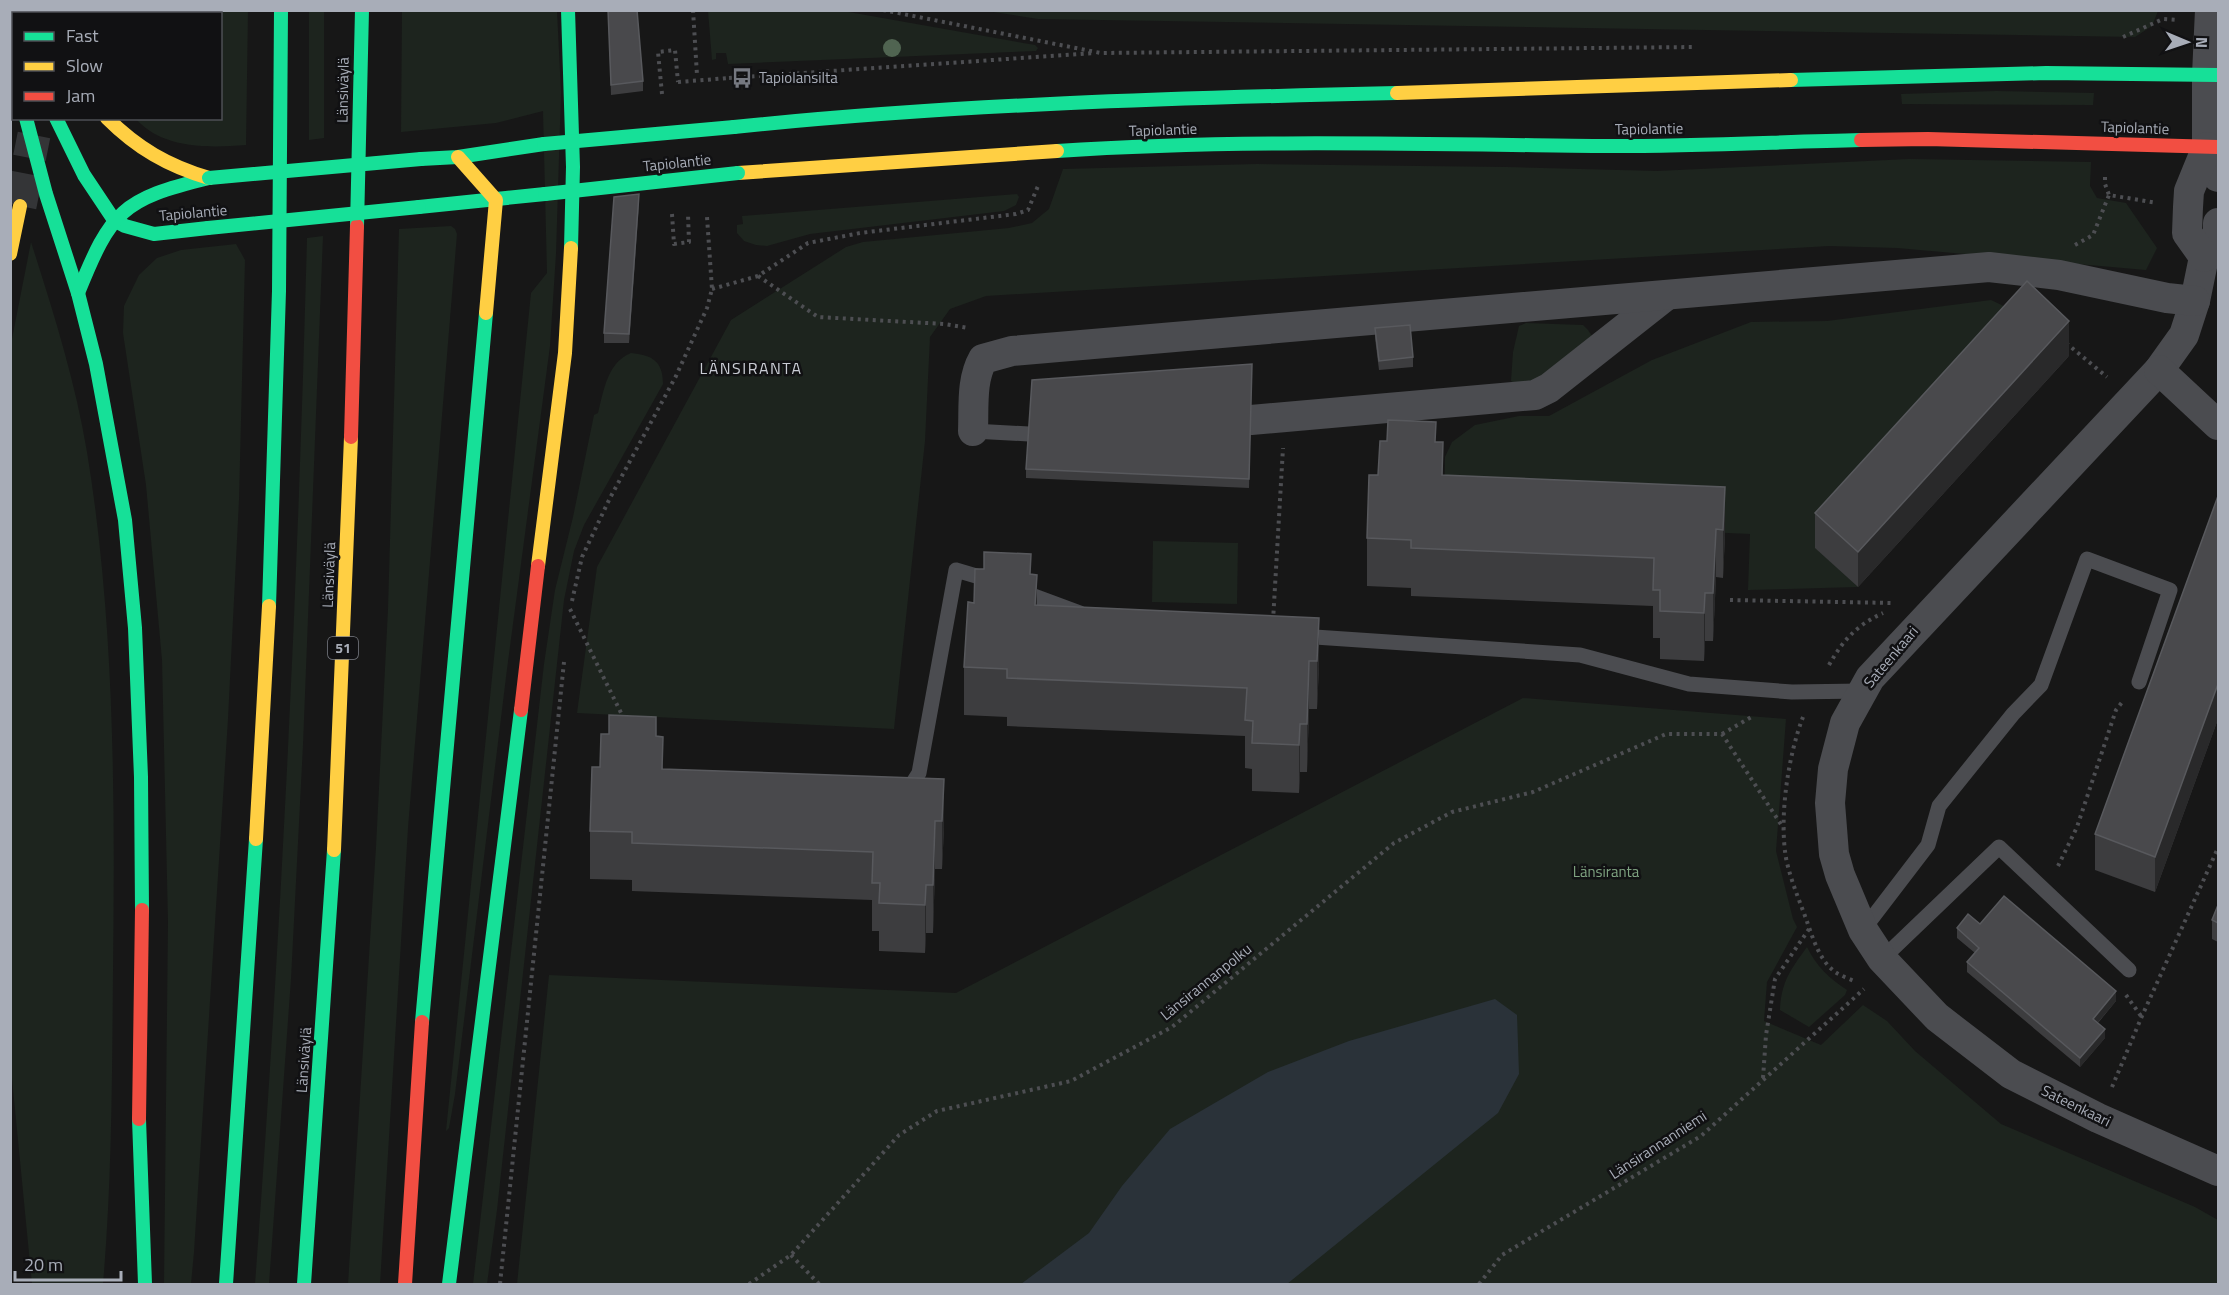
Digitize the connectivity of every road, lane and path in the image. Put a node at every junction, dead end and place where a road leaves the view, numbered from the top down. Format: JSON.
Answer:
{"nodes":[{"id":1,"x":281,"y":10,"type":"edge"},
{"id":2,"x":362,"y":10,"type":"edge"},
{"id":3,"x":568,"y":10,"type":"edge"},
{"id":4,"x":693,"y":10,"type":"edge"},
{"id":5,"x":882,"y":10,"type":"edge"},
{"id":6,"x":2210,"y":15,"type":"edge"},
{"id":7,"x":10,"y":27,"type":"edge"},
{"id":8,"x":12,"y":33,"type":"edge"},
{"id":9,"x":2116,"y":40,"type":"dead end"},
{"id":10,"x":1704,"y":47,"type":"dead end"},
{"id":11,"x":1101,"y":53,"type":"junction"},
{"id":12,"x":697,"y":75,"type":"dead end"},
{"id":13,"x":2213,"y":75,"type":"edge"},
{"id":14,"x":662,"y":94,"type":"dead end"},
{"id":15,"x":27,"y":120,"type":"edge"},
{"id":16,"x":57,"y":120,"type":"edge"},
{"id":17,"x":109,"y":120,"type":"edge"},
{"id":18,"x":2213,"y":147,"type":"edge"},
{"id":19,"x":458,"y":157,"type":"junction"},
{"id":20,"x":2218,"y":177,"type":"edge"},
{"id":21,"x":209,"y":178,"type":"junction"},
{"id":22,"x":1041,"y":178,"type":"dead end"},
{"id":23,"x":2109,"y":195,"type":"dead end"},
{"id":24,"x":496,"y":200,"type":"junction"},
{"id":25,"x":671,"y":204,"type":"dead end"},
{"id":26,"x":20,"y":206,"type":"tunnel mouth"},
{"id":27,"x":687,"y":208,"type":"dead end"},
{"id":28,"x":707,"y":217,"type":"dead end"},
{"id":29,"x":114,"y":220,"type":"junction"},
{"id":30,"x":2218,"y":223,"type":"edge"},
{"id":31,"x":10,"y":254,"type":"edge"},
{"id":32,"x":2204,"y":256,"type":"junction"},
{"id":33,"x":2059,"y":275,"type":"junction"},
{"id":34,"x":758,"y":276,"type":"junction"},
{"id":35,"x":712,"y":290,"type":"junction"},
{"id":36,"x":78,"y":293,"type":"junction"},
{"id":37,"x":1667,"y":295,"type":"junction"},
{"id":38,"x":2195,"y":301,"type":"junction"},
{"id":39,"x":2057,"y":336,"type":"edge"},
{"id":40,"x":982,"y":359,"type":"junction"},
{"id":41,"x":2159,"y":370,"type":"junction"},
{"id":42,"x":2112,"y":381,"type":"dead end"},
{"id":43,"x":1284,"y":418,"type":"junction"},
{"id":44,"x":1251,"y":420,"type":"edge"},
{"id":45,"x":2218,"y":425,"type":"edge"},
{"id":46,"x":973,"y":431,"type":"joint"},
{"id":47,"x":1029,"y":434,"type":"edge"},
{"id":48,"x":1730,"y":600,"type":"dead end"},
{"id":49,"x":1904,"y":604,"type":"dead end"},
{"id":50,"x":570,"y":609,"type":"junction"},
{"id":51,"x":1092,"y":616,"type":"edge"},
{"id":52,"x":569,"y":620,"type":"dead end"},
{"id":53,"x":1272,"y":634,"type":"joint"},
{"id":54,"x":565,"y":654,"type":"dead end"},
{"id":55,"x":2139,"y":682,"type":"joint"},
{"id":56,"x":1862,"y":691,"type":"junction"},
{"id":57,"x":627,"y":726,"type":"edge"},
{"id":58,"x":885,"y":789,"type":"edge"},
{"id":59,"x":1784,"y":829,"type":"dead end"},
{"id":60,"x":2218,"y":848,"type":"edge"},
{"id":61,"x":2046,"y":891,"type":"junction"},
{"id":62,"x":1810,"y":928,"type":"dead end"},
{"id":63,"x":1863,"y":930,"type":"junction"},
{"id":64,"x":1882,"y":959,"type":"junction"},
{"id":65,"x":2129,"y":970,"type":"dead end"},
{"id":66,"x":1867,"y":987,"type":"dead end"},
{"id":67,"x":1763,"y":1079,"type":"junction"},
{"id":68,"x":2098,"y":1119,"type":"junction"},
{"id":69,"x":139,"y":1137,"type":"junction"},
{"id":70,"x":2218,"y":1171,"type":"edge"},
{"id":71,"x":129,"y":1239,"type":"dead end"},
{"id":72,"x":790,"y":1255,"type":"junction"},
{"id":73,"x":145,"y":1284,"type":"edge"},
{"id":74,"x":226,"y":1284,"type":"edge"},
{"id":75,"x":304,"y":1284,"type":"edge"},
{"id":76,"x":405,"y":1284,"type":"edge"},
{"id":77,"x":449,"y":1284,"type":"edge"},
{"id":78,"x":500,"y":1284,"type":"edge"},
{"id":79,"x":749,"y":1284,"type":"edge"},
{"id":80,"x":819,"y":1284,"type":"edge"},
{"id":81,"x":1479,"y":1284,"type":"edge"}],
"edges":[{"from":1,"to":74,"type":"main road"},
{"from":2,"to":75,"type":"main road","name":"Länsiväylä","number":"51"},
{"from":3,"to":77,"type":"main road"},
{"from":4,"to":12,"type":"path"},
{"from":5,"to":11,"type":"path"},
{"from":6,"to":9,"type":"path"},
{"from":6,"to":13,"type":"street"},
{"from":7,"to":8,"type":"main road"},
{"from":10,"to":11,"type":"path"},
{"from":11,"to":14,"type":"path","bridge":true},
{"from":13,"to":18,"type":"street"},
{"from":13,"to":19,"type":"main road","name":"Tapiolantie","bridge":true},
{"from":15,"to":36,"type":"main road"},
{"from":16,"to":29,"type":"main road"},
{"from":17,"to":21,"type":"main road"},
{"from":18,"to":20,"type":"street"},
{"from":18,"to":24,"type":"main road","name":"Tapiolantie","bridge":true},
{"from":18,"to":32,"type":"street"},
{"from":19,"to":21,"type":"main road","name":"Tapiolantie","bridge":true},
{"from":19,"to":24,"type":"main road"},
{"from":21,"to":29,"type":"main road"},
{"from":22,"to":34,"type":"path"},
{"from":23,"to":33,"type":"path"},
{"from":24,"to":29,"type":"main road","name":"Tapiolantie","bridge":true},
{"from":24,"to":76,"type":"main road"},
{"from":25,"to":27,"type":"path"},
{"from":26,"to":31,"type":"main road"},
{"from":28,"to":35,"type":"path"},
{"from":29,"to":36,"type":"main road"},
{"from":30,"to":32,"type":"street","name":"Sateenkaari"},
{"from":32,"to":38,"type":"street","name":"Sateenkaari"},
{"from":33,"to":37,"type":"street"},
{"from":33,"to":38,"type":"street"},
{"from":34,"to":35,"type":"path"},
{"from":34,"to":40,"type":"path"},
{"from":35,"to":50,"type":"path"},
{"from":36,"to":69,"type":"main road"},
{"from":37,"to":40,"type":"street"},
{"from":37,"to":43,"type":"street"},
{"from":38,"to":41,"type":"street","name":"Sateenkaari"},
{"from":39,"to":42,"type":"path"},
{"from":40,"to":46,"type":"street"},
{"from":41,"to":45,"type":"street"},
{"from":41,"to":56,"type":"street","name":"Sateenkaari"},
{"from":43,"to":44,"type":"street"},
{"from":43,"to":53,"type":"path"},
{"from":46,"to":47,"type":"lane"},
{"from":48,"to":49,"type":"path"},
{"from":50,"to":52,"type":"path"},
{"from":50,"to":57,"type":"path"},
{"from":51,"to":58,"type":"lane"},
{"from":53,"to":56,"type":"lane"},
{"from":54,"to":78,"type":"path"},
{"from":55,"to":61,"type":"path"},
{"from":55,"to":63,"type":"lane"},
{"from":56,"to":63,"type":"street","name":"Sateenkaari"},
{"from":59,"to":72,"type":"path","name":"Länsirannanpolku"},
{"from":60,"to":68,"type":"path"},
{"from":61,"to":64,"type":"lane"},
{"from":61,"to":65,"type":"lane"},
{"from":62,"to":67,"type":"path"},
{"from":63,"to":64,"type":"street","name":"Sateenkaari"},
{"from":64,"to":68,"type":"street","name":"Sateenkaari"},
{"from":66,"to":67,"type":"path","name":"Länsirannanniemi"},
{"from":67,"to":81,"type":"path","name":"Länsirannanniemi"},
{"from":68,"to":70,"type":"street","name":"Sateenkaari"},
{"from":69,"to":71,"type":"main road"},
{"from":69,"to":73,"type":"main road"},
{"from":72,"to":79,"type":"path","name":"Länsirannanpolku"},
{"from":72,"to":80,"type":"path"}]}
